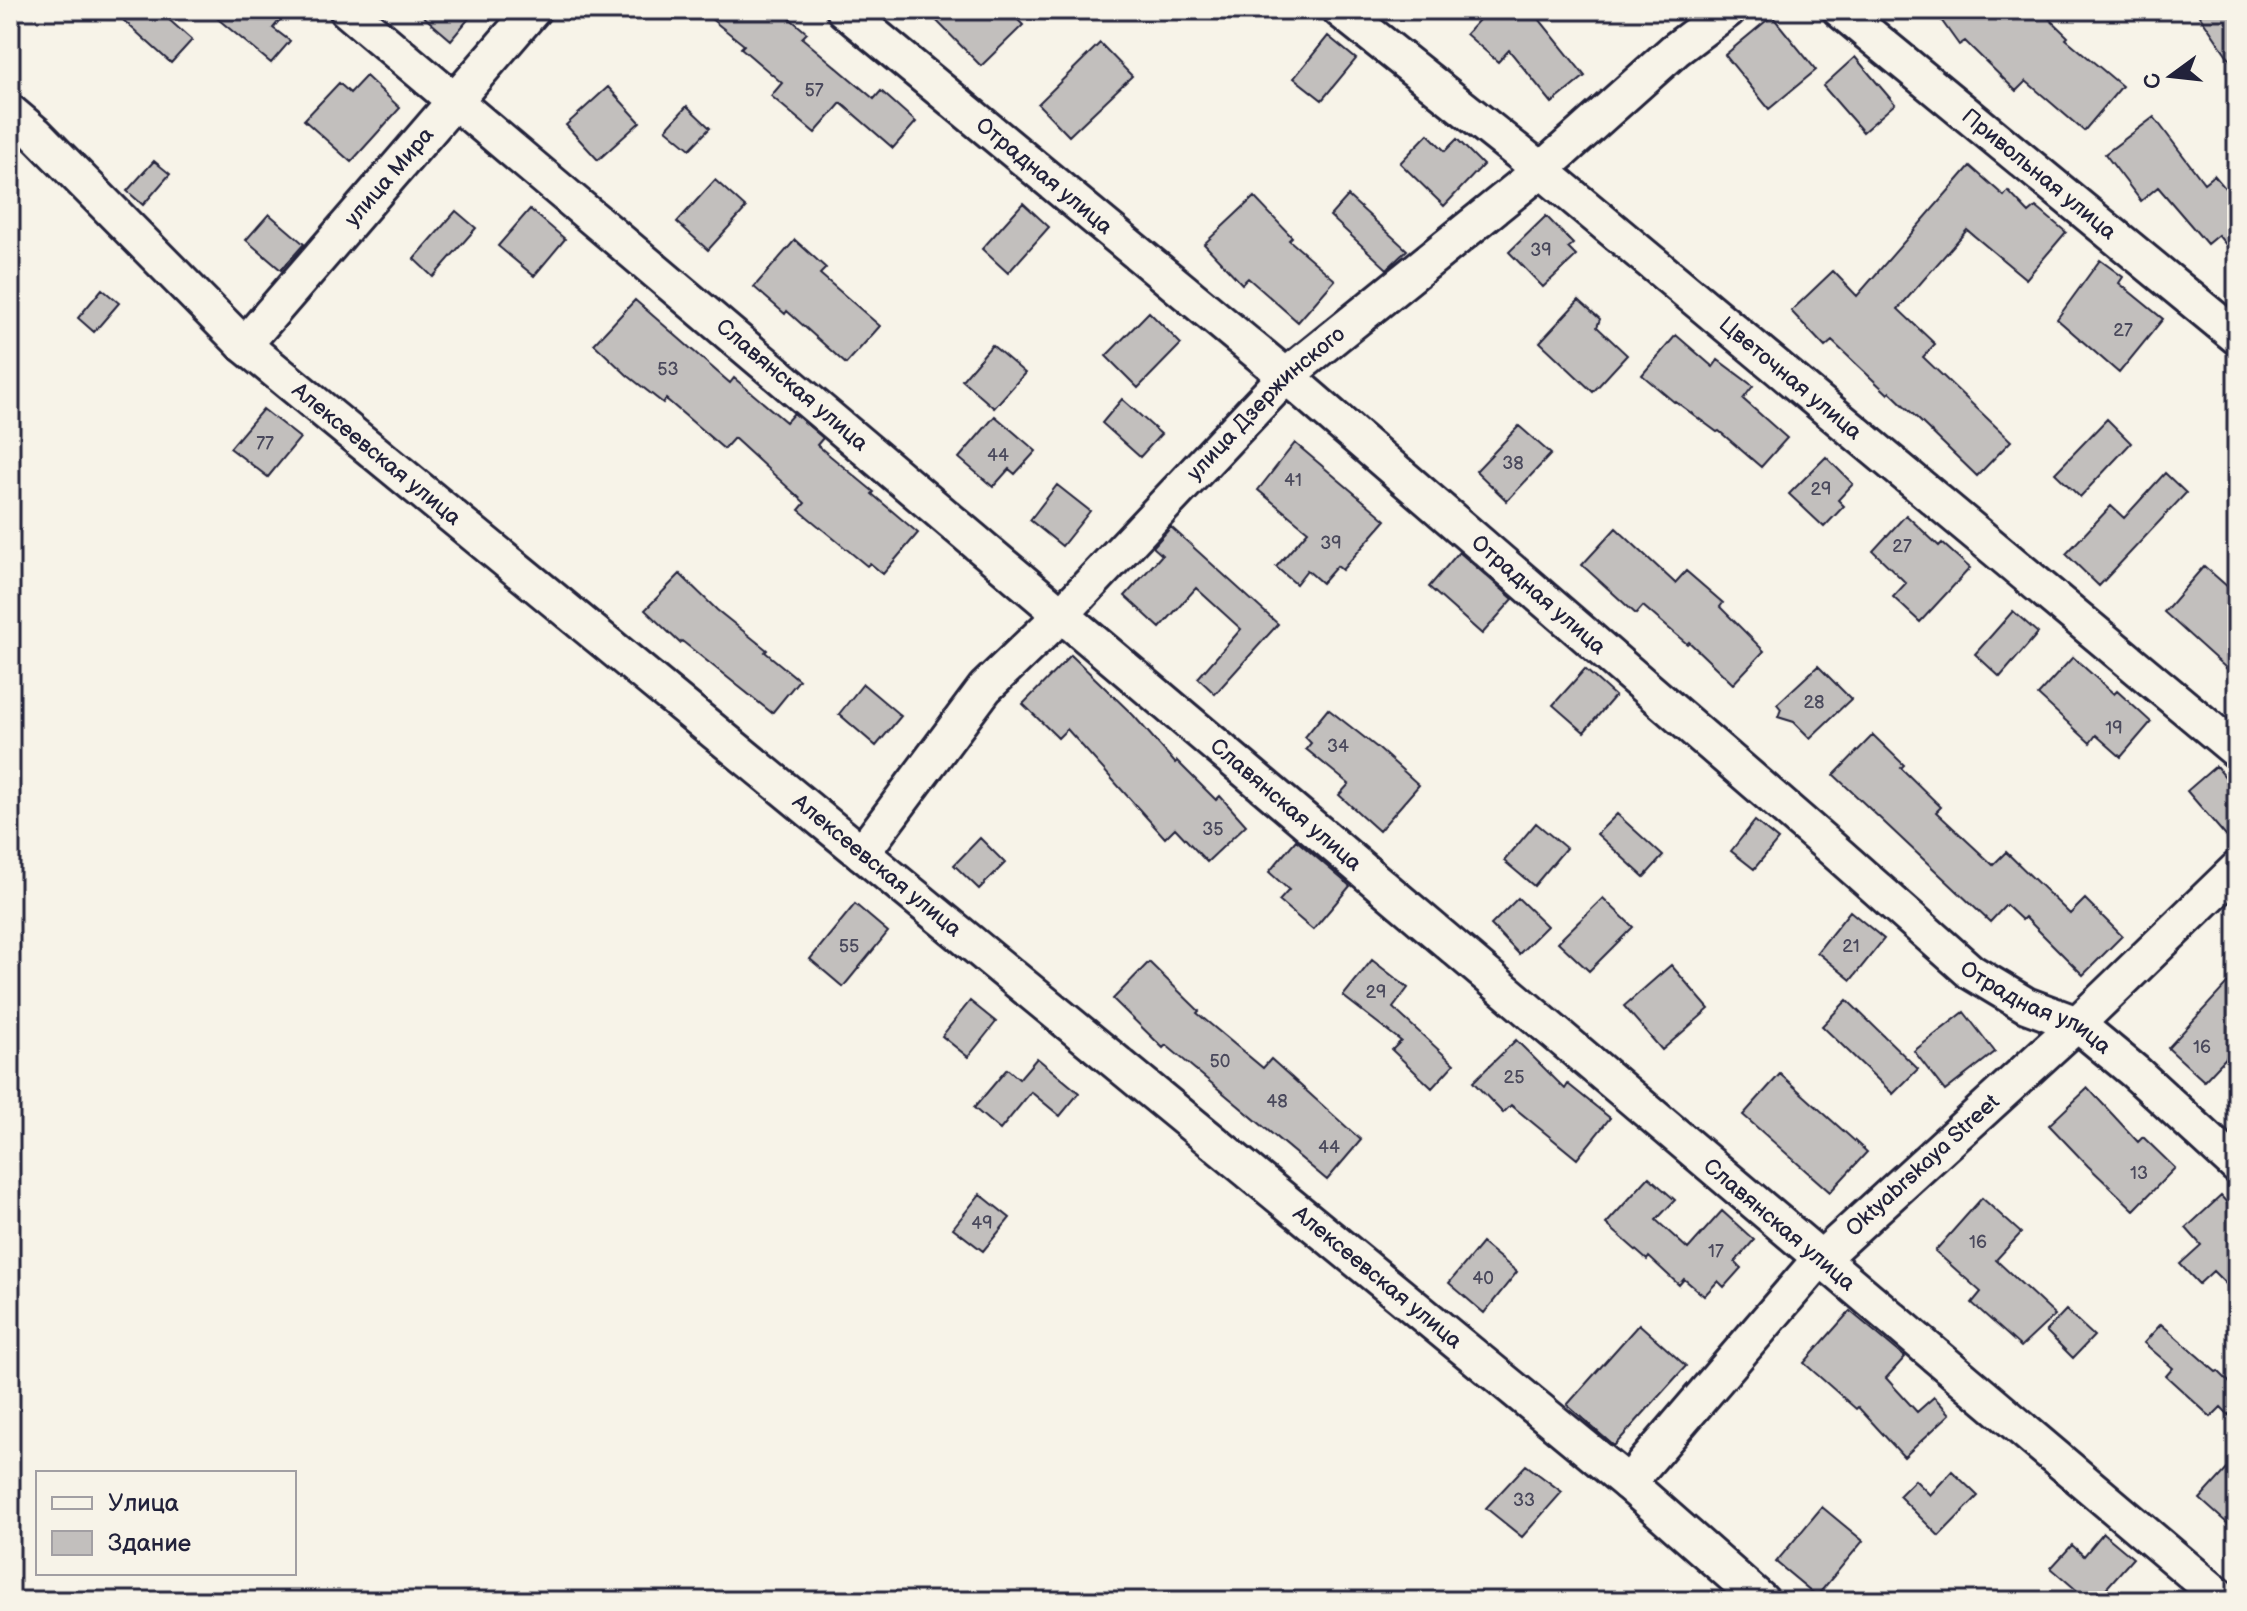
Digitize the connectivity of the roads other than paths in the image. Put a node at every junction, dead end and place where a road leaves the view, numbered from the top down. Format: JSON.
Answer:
{"nodes":[{"id":1,"x":347,"y":10,"type":"edge"},
{"id":2,"x":533,"y":10,"type":"edge"},
{"id":3,"x":844,"y":10,"type":"edge"},
{"id":4,"x":1340,"y":10,"type":"edge"},
{"id":5,"x":1728,"y":10,"type":"edge"},
{"id":6,"x":1840,"y":10,"type":"edge"},
{"id":7,"x":456,"y":101,"type":"junction"},
{"id":8,"x":10,"y":112,"type":"edge"},
{"id":9,"x":1541,"y":170,"type":"junction"},
{"id":10,"x":2237,"y":337,"type":"edge"},
{"id":11,"x":244,"y":345,"type":"junction"},
{"id":12,"x":1286,"y":376,"type":"junction"},
{"id":13,"x":1061,"y":615,"type":"junction"},
{"id":14,"x":2237,"y":751,"type":"edge"},
{"id":15,"x":862,"y":853,"type":"junction"},
{"id":16,"x":2237,"y":869,"type":"edge"},
{"id":17,"x":2077,"y":1024,"type":"junction"},
{"id":18,"x":2237,"y":1166,"type":"edge"},
{"id":19,"x":1819,"y":1260,"type":"junction"},
{"id":20,"x":1628,"y":1483,"type":"junction"},
{"id":21,"x":1762,"y":1601,"type":"edge"},
{"id":22,"x":2225,"y":1601,"type":"edge"}],
"edges":[{"from":1,"to":7,"type":"street","name":"Славянская улица"},
{"from":2,"to":7,"type":"street","name":"улица Мира"},
{"from":3,"to":12,"type":"street","name":"Отрадная улица"},
{"from":4,"to":9,"type":"street","name":"Цветочная улица"},
{"from":5,"to":9,"type":"street","name":"улица Дзержинского"},
{"from":6,"to":10,"type":"street","name":"Привольная улица"},
{"from":7,"to":11,"type":"street","name":"улица Мира"},
{"from":7,"to":13,"type":"street","name":"Славянская улица"},
{"from":8,"to":11,"type":"street","name":"Алексеевская улица"},
{"from":9,"to":12,"type":"street","name":"улица Дзержинского"},
{"from":9,"to":14,"type":"street","name":"Цветочная улица"},
{"from":11,"to":15,"type":"street","name":"Алексеевская улица"},
{"from":12,"to":13,"type":"street","name":"улица Дзержинского"},
{"from":12,"to":17,"type":"street","name":"Отрадная улица"},
{"from":13,"to":15,"type":"street","name":"улица Дзержинского"},
{"from":13,"to":19,"type":"street","name":"Славянская улица"},
{"from":15,"to":20,"type":"street","name":"Алексеевская улица"},
{"from":16,"to":17,"type":"street","name":"Oktyabrskaya Street"},
{"from":17,"to":18,"type":"street","name":"Отрадная улица"},
{"from":17,"to":19,"type":"street","name":"Oktyabrskaya Street"},
{"from":19,"to":20,"type":"street","name":"Oktyabrskaya Street"},
{"from":19,"to":22,"type":"street","name":"Славянская улица"},
{"from":20,"to":21,"type":"street","name":"Алексеевская улица"}]}
